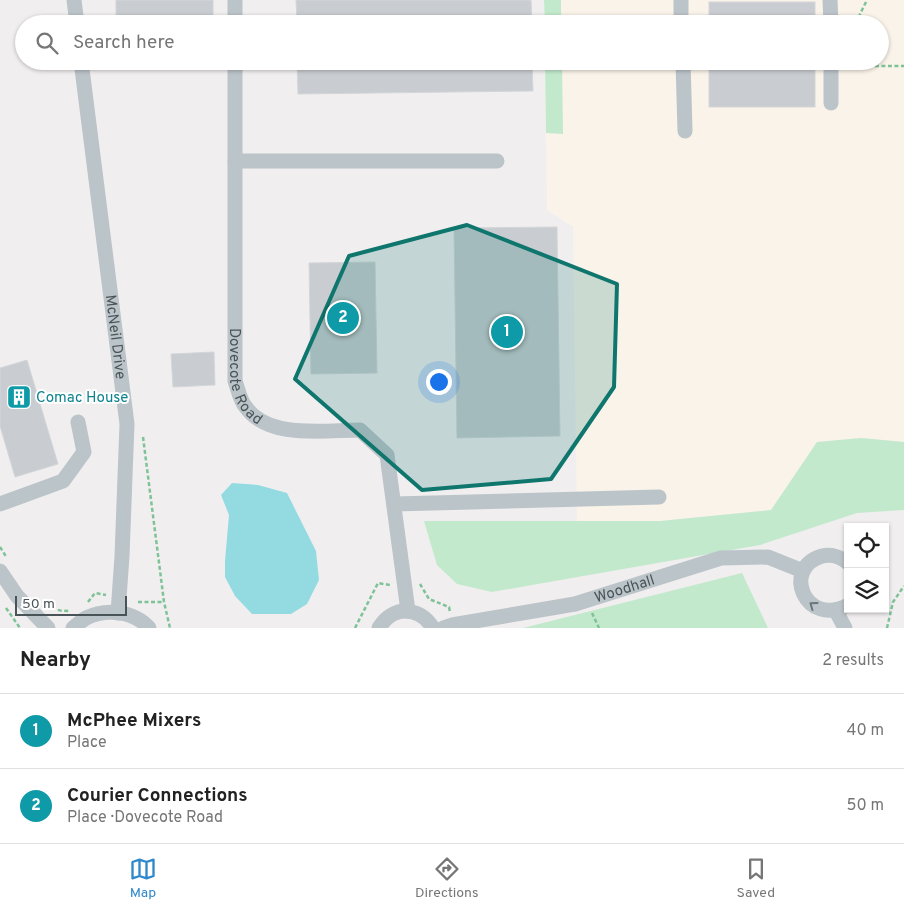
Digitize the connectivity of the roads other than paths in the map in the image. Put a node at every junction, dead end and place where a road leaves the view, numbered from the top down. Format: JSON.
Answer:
{"nodes":[{"id":1,"x":74,"y":0,"type":"edge"},
{"id":2,"x":236,"y":0,"type":"edge"},
{"id":3,"x":681,"y":0,"type":"edge"},
{"id":4,"x":830,"y":0,"type":"edge"},
{"id":5,"x":76,"y":15,"type":"edge"},
{"id":6,"x":235,"y":15,"type":"edge"},
{"id":7,"x":681,"y":15,"type":"edge"},
{"id":8,"x":831,"y":15,"type":"edge"},
{"id":9,"x":82,"y":70,"type":"edge"},
{"id":10,"x":235,"y":70,"type":"edge"},
{"id":11,"x":683,"y":70,"type":"edge"},
{"id":12,"x":831,"y":70,"type":"edge"},
{"id":13,"x":831,"y":103,"type":"dead end"},
{"id":14,"x":685,"y":131,"type":"dead end"},
{"id":15,"x":235,"y":161,"type":"junction"},
{"id":16,"x":497,"y":161,"type":"dead end"},
{"id":17,"x":78,"y":422,"type":"dead end"},
{"id":18,"x":659,"y":497,"type":"dead end"},
{"id":19,"x":0,"y":503,"type":"edge"},
{"id":20,"x":394,"y":504,"type":"junction"},
{"id":21,"x":844,"y":560,"type":"edge"},
{"id":22,"x":4,"y":566,"type":"edge"},
{"id":23,"x":803,"y":571,"type":"junction"},
{"id":24,"x":118,"y":605,"type":"junction"},
{"id":25,"x":842,"y":608,"type":"edge"},
{"id":26,"x":408,"y":611,"type":"junction"},
{"id":27,"x":447,"y":626,"type":"edge"},
{"id":28,"x":48,"y":628,"type":"edge"},
{"id":29,"x":73,"y":628,"type":"edge"},
{"id":30,"x":150,"y":628,"type":"edge"},
{"id":31,"x":379,"y":628,"type":"edge"},
{"id":32,"x":433,"y":628,"type":"edge"},
{"id":33,"x":845,"y":628,"type":"edge"}],
"edges":[{"from":1,"to":5,"type":"street"},
{"from":2,"to":6,"type":"street"},
{"from":3,"to":7,"type":"street"},
{"from":4,"to":8,"type":"street"},
{"from":9,"to":24,"type":"street","name":"McNeil Drive"},
{"from":10,"to":15,"type":"street","name":"Dovecote Road"},
{"from":11,"to":14,"type":"street"},
{"from":12,"to":13,"type":"street"},
{"from":15,"to":16,"type":"street"},
{"from":15,"to":20,"type":"street","name":"Dovecote Road"},
{"from":17,"to":19,"type":"street"},
{"from":18,"to":20,"type":"street"},
{"from":20,"to":26,"type":"street","name":"Dovecote Road"},
{"from":21,"to":23,"type":"street"},
{"from":22,"to":28,"type":"street"},
{"from":25,"to":23,"type":"street","one_way":true},
{"from":23,"to":27,"type":"street","name":"Woodhall"},
{"from":24,"to":29,"type":"street"},
{"from":24,"to":30,"type":"street"},
{"from":25,"to":33,"type":"street"},
{"from":26,"to":31,"type":"street"},
{"from":26,"to":32,"type":"street"}]}
